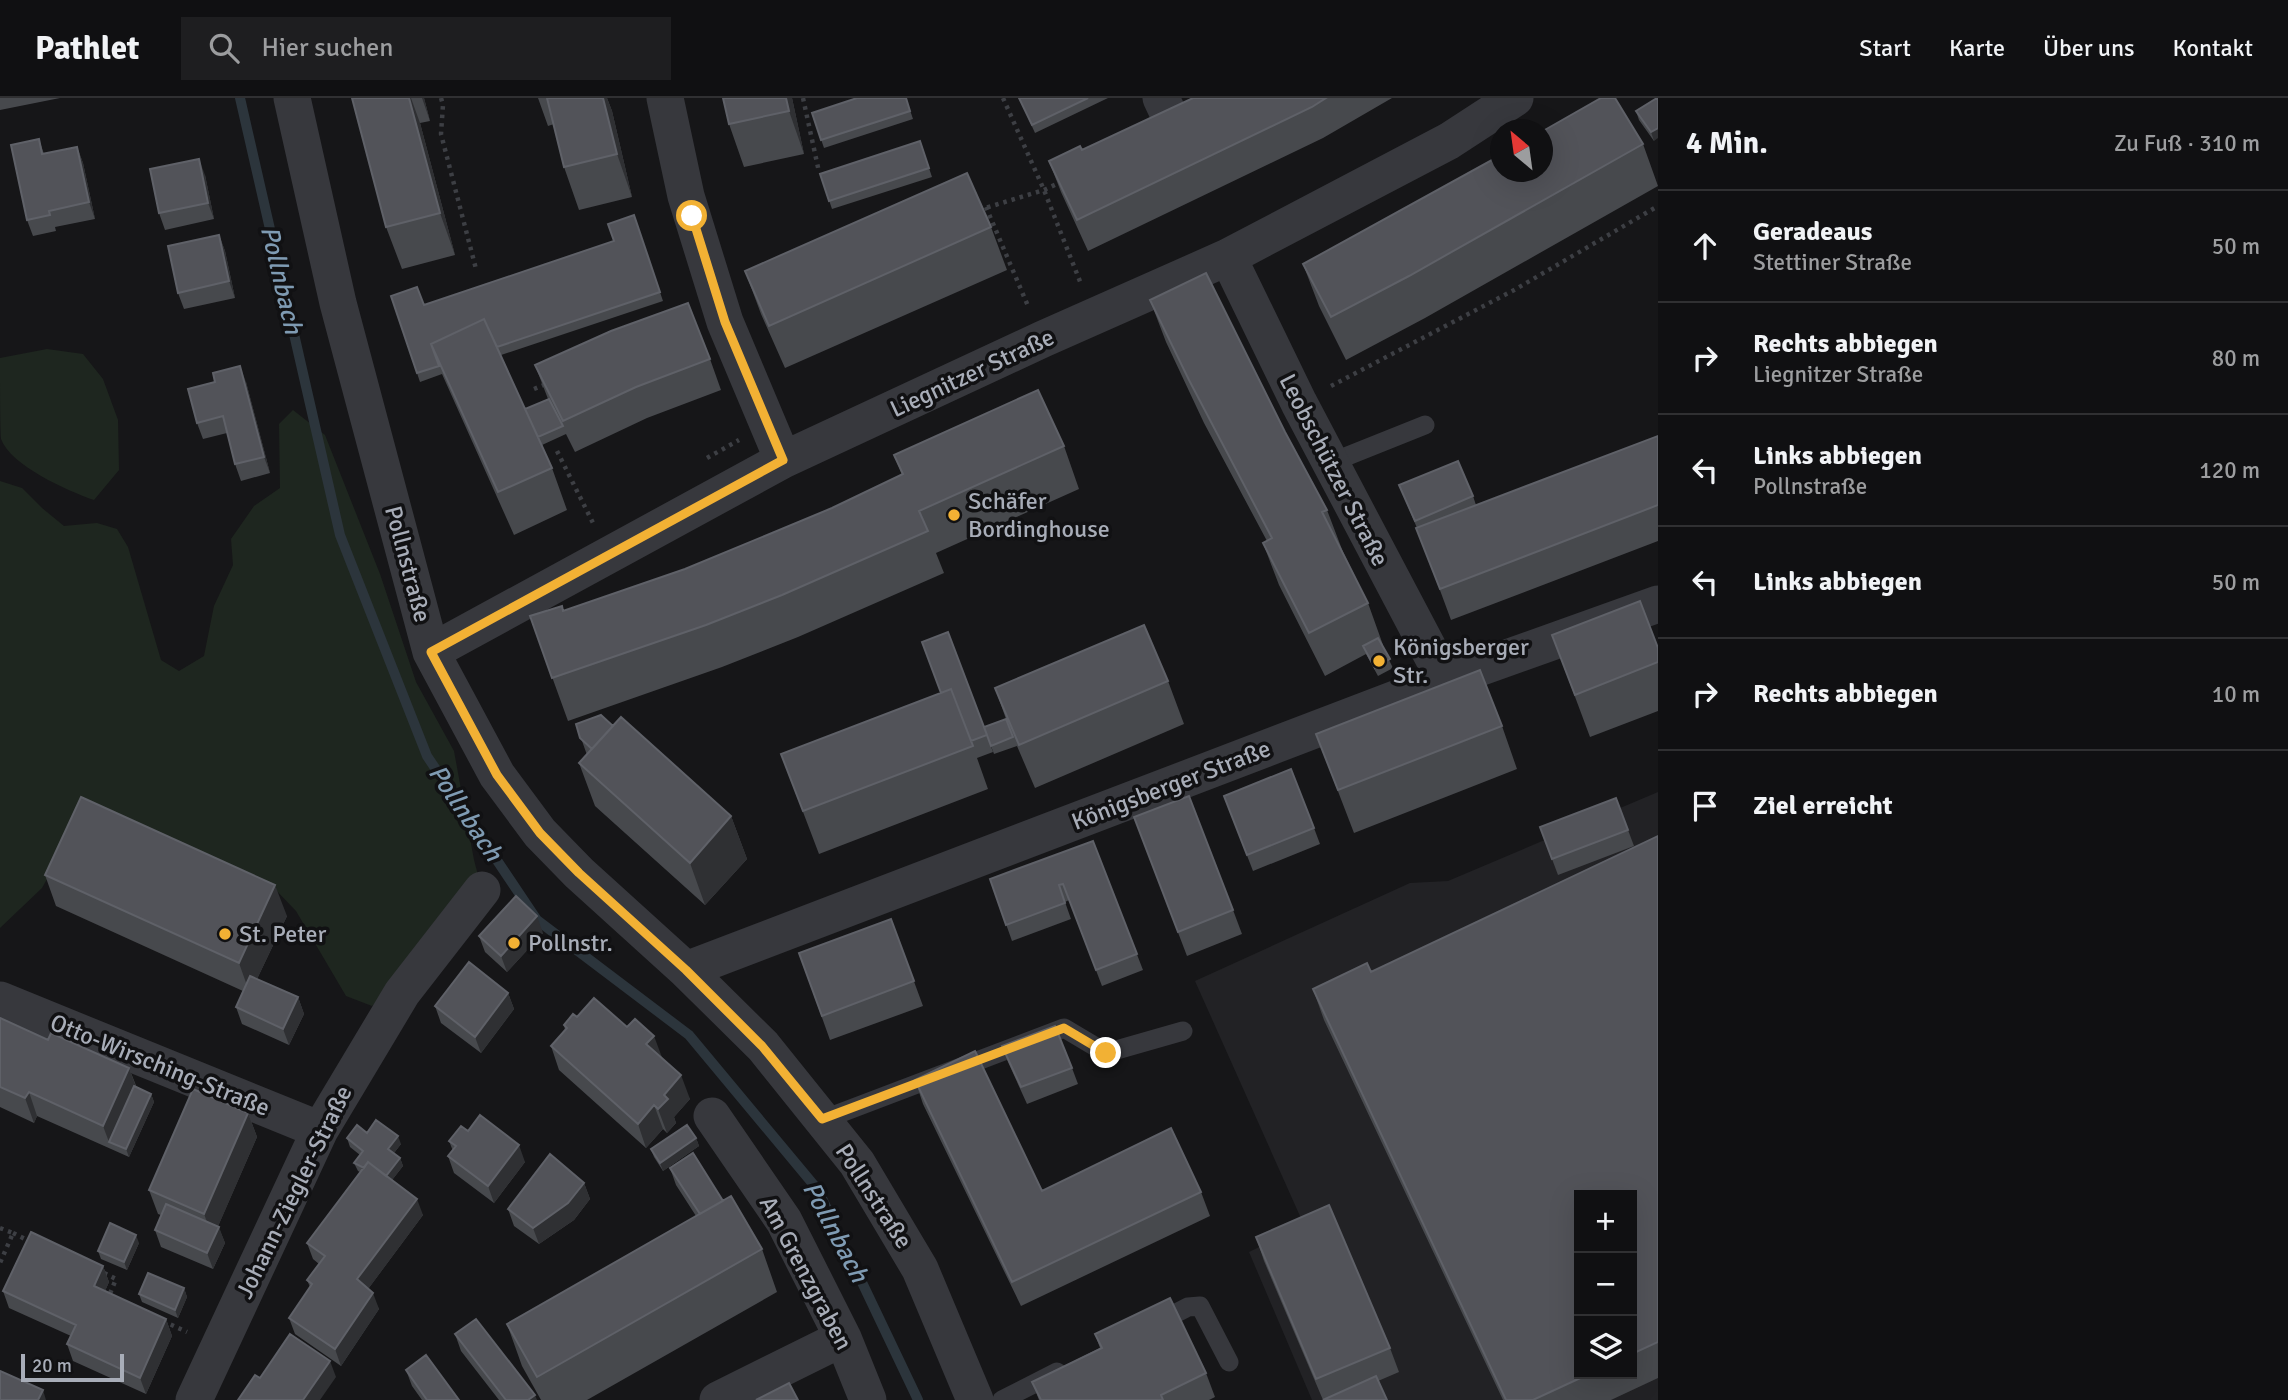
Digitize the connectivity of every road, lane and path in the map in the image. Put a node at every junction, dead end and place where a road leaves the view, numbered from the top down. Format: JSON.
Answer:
{"nodes":[{"id":1,"x":292,"y":98,"type":"edge"},
{"id":2,"x":441,"y":98,"type":"edge"},
{"id":3,"x":665,"y":98,"type":"edge"},
{"id":4,"x":803,"y":98,"type":"edge"},
{"id":5,"x":1003,"y":98,"type":"edge"},
{"id":6,"x":1161,"y":98,"type":"edge"},
{"id":7,"x":1515,"y":98,"type":"edge"},
{"id":8,"x":1176,"y":130,"type":"edge"},
{"id":9,"x":819,"y":172,"type":"edge"},
{"id":10,"x":1068,"y":179,"type":"edge"},
{"id":11,"x":1044,"y":190,"type":"junction"},
{"id":12,"x":1658,"y":206,"type":"edge"},
{"id":13,"x":986,"y":207,"type":"junction"},
{"id":14,"x":973,"y":212,"type":"edge"},
{"id":15,"x":1228,"y":257,"type":"junction"},
{"id":16,"x":476,"y":269,"type":"dead end"},
{"id":17,"x":1094,"y":318,"type":"junction"},
{"id":18,"x":1043,"y":339,"type":"junction"},
{"id":19,"x":555,"y":381,"type":"edge"},
{"id":20,"x":534,"y":389,"type":"dead end"},
{"id":21,"x":1299,"y":403,"type":"junction"},
{"id":22,"x":1425,"y":425,"type":"dead end"},
{"id":23,"x":557,"y":451,"type":"dead end"},
{"id":24,"x":783,"y":460,"type":"junction"},
{"id":25,"x":1330,"y":463,"type":"junction"},
{"id":26,"x":596,"y":530,"type":"dead end"},
{"id":27,"x":1658,"y":604,"type":"edge"},
{"id":28,"x":431,"y":652,"type":"junction"},
{"id":29,"x":1445,"y":680,"type":"junction"},
{"id":30,"x":482,"y":890,"type":"dead end"},
{"id":31,"x":686,"y":970,"type":"junction"},
{"id":32,"x":0,"y":1000,"type":"edge"},
{"id":33,"x":1183,"y":1031,"type":"dead end"},
{"id":34,"x":712,"y":1116,"type":"dead end"},
{"id":35,"x":822,"y":1119,"type":"junction"},
{"id":36,"x":320,"y":1130,"type":"junction"},
{"id":37,"x":0,"y":1228,"type":"edge"},
{"id":38,"x":13,"y":1233,"type":"junction"},
{"id":39,"x":36,"y":1244,"type":"edge"},
{"id":40,"x":0,"y":1263,"type":"edge"},
{"id":41,"x":93,"y":1269,"type":"edge"},
{"id":42,"x":120,"y":1303,"type":"edge"},
{"id":43,"x":158,"y":1319,"type":"edge"},
{"id":44,"x":1138,"y":1332,"type":"edge"},
{"id":45,"x":843,"y":1338,"type":"junction"},
{"id":46,"x":219,"y":1346,"type":"junction"},
{"id":47,"x":1229,"y":1362,"type":"dead end"},
{"id":48,"x":1076,"y":1363,"type":"edge"},
{"id":49,"x":194,"y":1400,"type":"edge"},
{"id":50,"x":718,"y":1400,"type":"edge"},
{"id":51,"x":868,"y":1400,"type":"edge"},
{"id":52,"x":975,"y":1400,"type":"edge"},
{"id":53,"x":1002,"y":1400,"type":"edge"}],
"edges":[{"from":1,"to":28,"type":"street","name":"Pollnstraße"},
{"from":2,"to":16,"type":"path"},
{"from":3,"to":24,"type":"street"},
{"from":4,"to":9,"type":"path"},
{"from":5,"to":11,"type":"path"},
{"from":6,"to":8,"type":"street"},
{"from":7,"to":15,"type":"street","name":"Liegnitzer Straße"},
{"from":10,"to":11,"type":"path"},
{"from":11,"to":13,"type":"path"},
{"from":11,"to":17,"type":"path"},
{"from":12,"to":21,"type":"path"},
{"from":13,"to":14,"type":"path"},
{"from":13,"to":18,"type":"path"},
{"from":15,"to":17,"type":"street","name":"Liegnitzer Straße"},
{"from":15,"to":21,"type":"street","name":"Leobschützer Straße"},
{"from":17,"to":18,"type":"street","name":"Liegnitzer Straße"},
{"from":18,"to":24,"type":"street","name":"Liegnitzer Straße"},
{"from":19,"to":20,"type":"path"},
{"from":21,"to":25,"type":"street","name":"Leobschützer Straße"},
{"from":22,"to":25,"type":"lane"},
{"from":23,"to":26,"type":"path"},
{"from":24,"to":28,"type":"street","name":"Liegnitzer Straße"},
{"from":25,"to":29,"type":"street","name":"Leobschützer Straße"},
{"from":27,"to":29,"type":"street","name":"Königsberger Straße"},
{"from":28,"to":31,"type":"street","name":"Pollnstraße"},
{"from":29,"to":31,"type":"street","name":"Königsberger Straße"},
{"from":30,"to":36,"type":"street","name":"Johann-Ziegler-Straße"},
{"from":31,"to":35,"type":"street","name":"Pollnstraße"},
{"from":32,"to":36,"type":"street","name":"Otto-Wirsching-Straße"},
{"from":33,"to":35,"type":"lane"},
{"from":34,"to":45,"type":"street","name":"Am Grenzgraben"},
{"from":35,"to":52,"type":"street","name":"Pollnstraße"},
{"from":36,"to":46,"type":"street","name":"Johann-Ziegler-Straße"},
{"from":37,"to":38,"type":"path"},
{"from":38,"to":39,"type":"path"},
{"from":38,"to":40,"type":"path"},
{"from":41,"to":42,"type":"path"},
{"from":43,"to":46,"type":"path"},
{"from":44,"to":47,"type":"lane"},
{"from":45,"to":50,"type":"street"},
{"from":45,"to":51,"type":"street","name":"Am Grenzgraben"},
{"from":46,"to":49,"type":"street","name":"Johann-Ziegler-Straße"},
{"from":48,"to":53,"type":"lane"}]}
